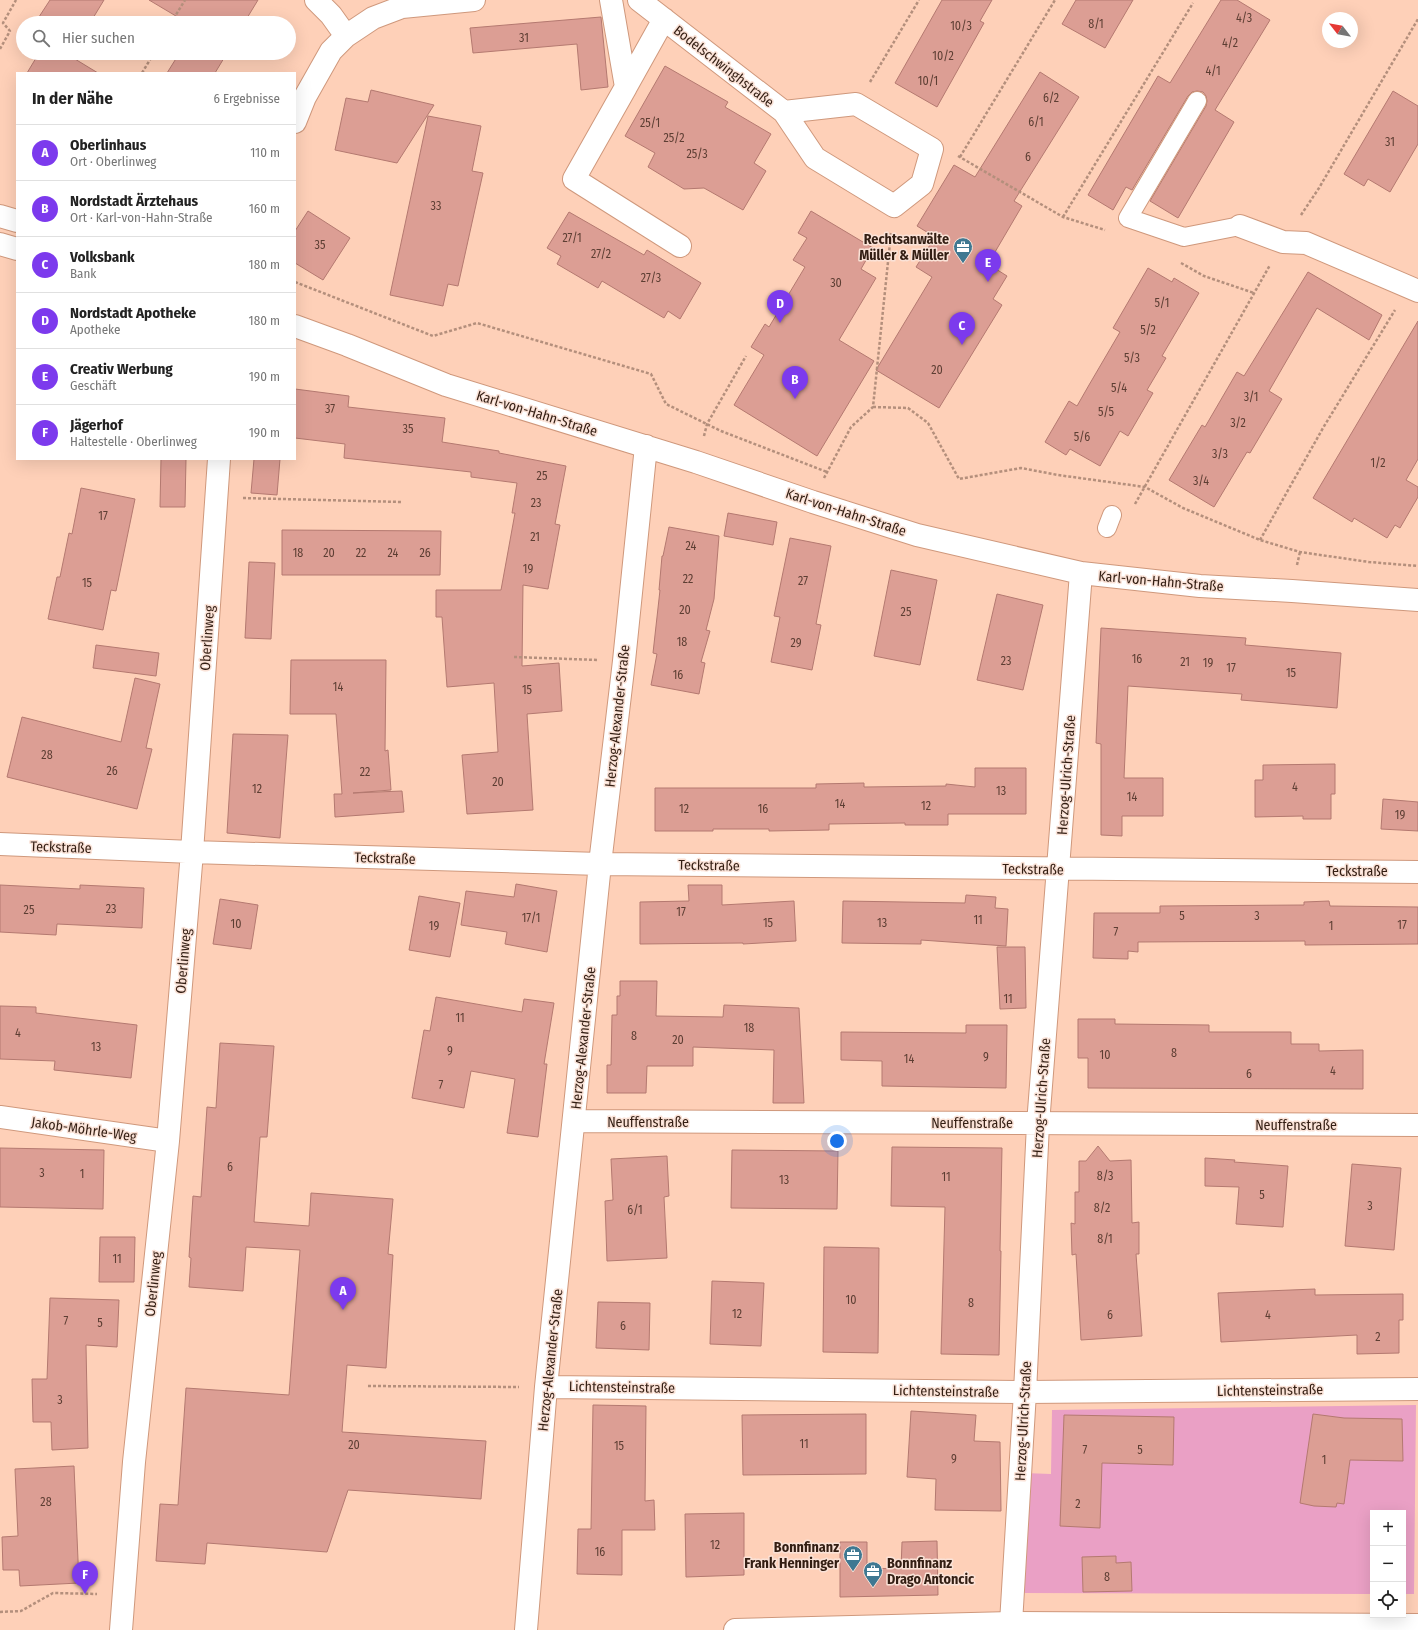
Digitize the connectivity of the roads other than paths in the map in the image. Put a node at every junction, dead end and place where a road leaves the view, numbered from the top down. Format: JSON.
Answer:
{"nodes":[{"id":1,"x":316,"y":0,"type":"edge"},
{"id":2,"x":474,"y":0,"type":"edge"},
{"id":3,"x":611,"y":0,"type":"edge"},
{"id":4,"x":639,"y":0,"type":"edge"},
{"id":5,"x":664,"y":19,"type":"junction"},
{"id":6,"x":346,"y":36,"type":"junction"},
{"id":7,"x":626,"y":87,"type":"junction"},
{"id":8,"x":1197,"y":101,"type":"dead end"},
{"id":9,"x":784,"y":112,"type":"junction"},
{"id":10,"x":296,"y":120,"type":"edge"},
{"id":11,"x":0,"y":216,"type":"edge"},
{"id":12,"x":16,"y":221,"type":"edge"},
{"id":13,"x":1240,"y":226,"type":"joint"},
{"id":14,"x":0,"y":244,"type":"edge"},
{"id":15,"x":680,"y":246,"type":"dead end"},
{"id":16,"x":16,"y":249,"type":"edge"},
{"id":17,"x":1413,"y":289,"type":"edge"},
{"id":18,"x":296,"y":326,"type":"edge"},
{"id":19,"x":646,"y":446,"type":"junction"},
{"id":20,"x":219,"y":460,"type":"edge"},
{"id":21,"x":1081,"y":573,"type":"junction"},
{"id":22,"x":1418,"y":600,"type":"edge"},
{"id":23,"x":0,"y":844,"type":"edge"},
{"id":24,"x":192,"y":852,"type":"junction"},
{"id":25,"x":600,"y":864,"type":"junction"},
{"id":26,"x":1059,"y":869,"type":"junction"},
{"id":27,"x":1418,"y":872,"type":"edge"},
{"id":28,"x":0,"y":1117,"type":"edge"},
{"id":29,"x":574,"y":1121,"type":"junction"},
{"id":30,"x":1038,"y":1124,"type":"junction"},
{"id":31,"x":1418,"y":1126,"type":"edge"},
{"id":32,"x":168,"y":1141,"type":"junction"},
{"id":33,"x":546,"y":1387,"type":"junction"},
{"id":34,"x":1418,"y":1389,"type":"edge"},
{"id":35,"x":1025,"y":1392,"type":"junction"},
{"id":36,"x":1012,"y":1623,"type":"junction"},
{"id":37,"x":1418,"y":1625,"type":"edge"},
{"id":38,"x":958,"y":1627,"type":"edge"},
{"id":39,"x":121,"y":1630,"type":"edge"},
{"id":40,"x":526,"y":1630,"type":"edge"},
{"id":41,"x":735,"y":1630,"type":"edge"}],
"edges":[{"from":1,"to":6,"type":"street"},
{"from":2,"to":6,"type":"street"},
{"from":3,"to":7,"type":"street"},
{"from":4,"to":5,"type":"street","name":"Bodelschwinghstraße"},
{"from":5,"to":7,"type":"street","name":"Bodelschwinghstraße"},
{"from":5,"to":9,"type":"street","name":"Bodelschwinghstraße"},
{"from":6,"to":10,"type":"street"},
{"from":7,"to":15,"type":"street","name":"Bodelschwinghstraße"},
{"from":8,"to":13,"type":"lane"},
{"from":9,"to":9,"type":"street","name":"Bodelschwinghstraße"},
{"from":11,"to":12,"type":"street"},
{"from":13,"to":17,"type":"street"},
{"from":14,"to":16,"type":"street"},
{"from":18,"to":19,"type":"street","name":"Karl-von-Hahn-Straße"},
{"from":19,"to":21,"type":"street","name":"Karl-von-Hahn-Straße"},
{"from":19,"to":25,"type":"street","name":"Herzog-Alexander-Straße"},
{"from":20,"to":24,"type":"street","name":"Oberlinweg"},
{"from":21,"to":22,"type":"street","name":"Karl-von-Hahn-Straße"},
{"from":21,"to":26,"type":"street","name":"Herzog-Ulrich-Straße"},
{"from":23,"to":24,"type":"street","name":"Teckstraße"},
{"from":24,"to":25,"type":"street","name":"Teckstraße"},
{"from":24,"to":32,"type":"street","name":"Oberlinweg"},
{"from":25,"to":26,"type":"street","name":"Teckstraße"},
{"from":25,"to":29,"type":"street","name":"Herzog-Alexander-Straße"},
{"from":26,"to":27,"type":"street","name":"Teckstraße"},
{"from":26,"to":30,"type":"street","name":"Herzog-Ulrich-Straße"},
{"from":28,"to":32,"type":"street","name":"Jakob-Möhrle-Weg"},
{"from":29,"to":30,"type":"street","name":"Neuffenstraße"},
{"from":29,"to":33,"type":"street","name":"Herzog-Alexander-Straße"},
{"from":30,"to":31,"type":"street","name":"Neuffenstraße"},
{"from":30,"to":35,"type":"street","name":"Herzog-Ulrich-Straße"},
{"from":32,"to":39,"type":"street","name":"Oberlinweg"},
{"from":33,"to":35,"type":"street","name":"Lichtensteinstraße"},
{"from":33,"to":40,"type":"street","name":"Herzog-Alexander-Straße"},
{"from":34,"to":35,"type":"street","name":"Lichtensteinstraße"},
{"from":35,"to":36,"type":"street","name":"Herzog-Ulrich-Straße"},
{"from":36,"to":37,"type":"street"},
{"from":36,"to":38,"type":"street"},
{"from":38,"to":41,"type":"street"}]}
